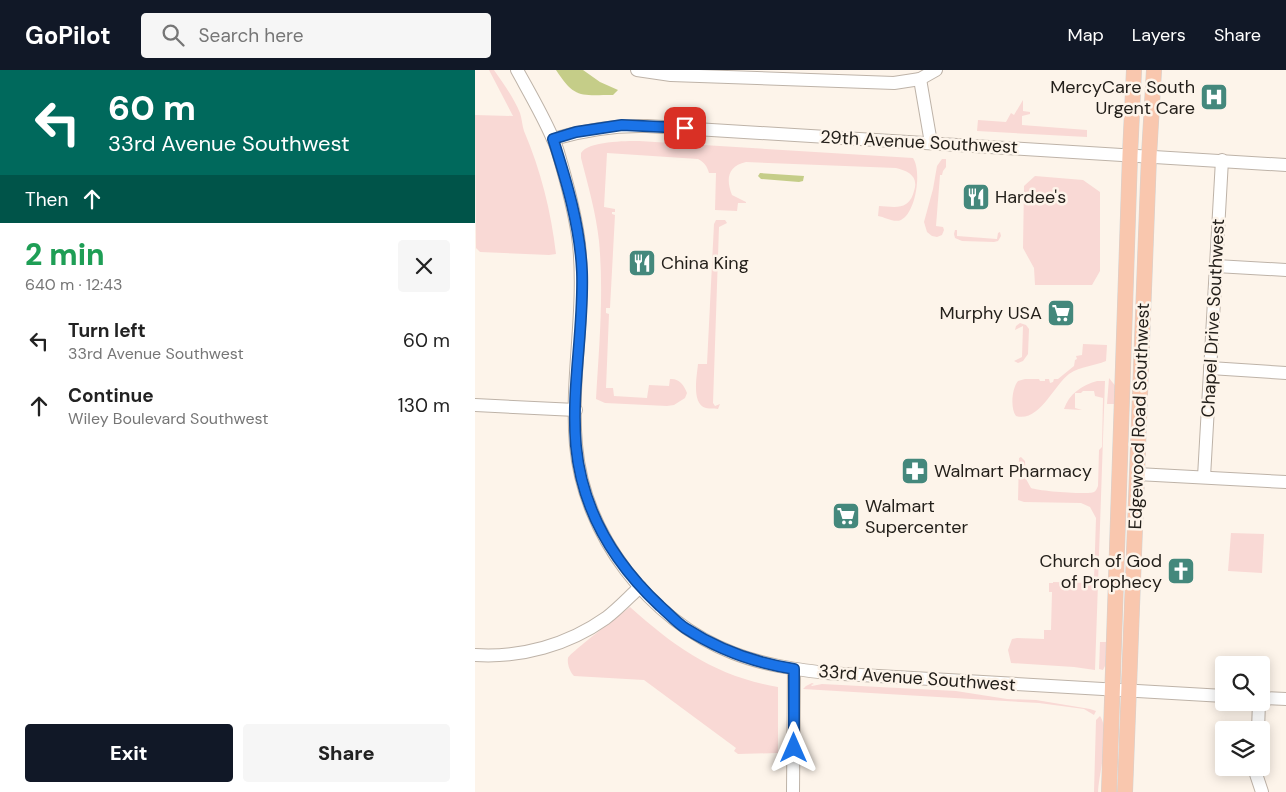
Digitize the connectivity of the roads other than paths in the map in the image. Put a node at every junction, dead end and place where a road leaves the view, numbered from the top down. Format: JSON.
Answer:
{"nodes":[{"id":1,"x":517,"y":70,"type":"edge"},
{"id":2,"x":637,"y":70,"type":"edge"},
{"id":3,"x":936,"y":70,"type":"edge"},
{"id":4,"x":1134,"y":70,"type":"edge"},
{"id":5,"x":1154,"y":70,"type":"edge"},
{"id":6,"x":920,"y":79,"type":"junction"},
{"id":7,"x":553,"y":139,"type":"junction"},
{"id":8,"x":931,"y":143,"type":"junction"},
{"id":9,"x":1130,"y":155,"type":"junction"},
{"id":10,"x":1149,"y":156,"type":"junction"},
{"id":11,"x":1222,"y":160,"type":"junction"},
{"id":12,"x":1286,"y":165,"type":"edge"},
{"id":13,"x":1216,"y":266,"type":"junction"},
{"id":14,"x":1286,"y":270,"type":"edge"},
{"id":15,"x":1123,"y":364,"type":"junction"},
{"id":16,"x":1210,"y":368,"type":"junction"},
{"id":17,"x":1286,"y":373,"type":"edge"},
{"id":18,"x":475,"y":405,"type":"edge"},
{"id":19,"x":576,"y":410,"type":"junction"},
{"id":20,"x":1138,"y":442,"type":"junction"},
{"id":21,"x":1137,"y":474,"type":"junction"},
{"id":22,"x":1203,"y":477,"type":"junction"},
{"id":23,"x":1286,"y":482,"type":"edge"},
{"id":24,"x":640,"y":587,"type":"junction"},
{"id":25,"x":475,"y":655,"type":"edge"},
{"id":26,"x":794,"y":669,"type":"junction"},
{"id":27,"x":1120,"y":690,"type":"junction"},
{"id":28,"x":1215,"y":695,"type":"edge"},
{"id":29,"x":1270,"y":698,"type":"edge"},
{"id":30,"x":1286,"y":699,"type":"edge"},
{"id":31,"x":1257,"y":776,"type":"edge"},
{"id":32,"x":793,"y":792,"type":"edge"},
{"id":33,"x":1109,"y":792,"type":"edge"},
{"id":34,"x":1125,"y":792,"type":"edge"},
{"id":35,"x":1262,"y":792,"type":"edge"}],
"edges":[{"from":1,"to":7,"type":"street","name":"33rd Avenue Southwest"},
{"from":2,"to":6,"type":"street"},
{"from":3,"to":6,"type":"street"},
{"from":4,"to":9,"type":"main road","name":"Edgewood Road Southwest"},
{"from":5,"to":10,"type":"main road","name":"Edgewood Road Southwest"},
{"from":6,"to":8,"type":"street"},
{"from":7,"to":8,"type":"street","name":"29th Avenue Southwest"},
{"from":7,"to":19,"type":"street","name":"33rd Avenue Southwest"},
{"from":8,"to":9,"type":"street","name":"29th Avenue Southwest"},
{"from":9,"to":10,"type":"street","name":"29th Avenue Southwest"},
{"from":9,"to":15,"type":"main road","name":"Edgewood Road Southwest"},
{"from":10,"to":11,"type":"street","name":"29th Avenue Southwest"},
{"from":10,"to":20,"type":"main road","name":"Edgewood Road Southwest"},
{"from":11,"to":12,"type":"street","name":"29th Avenue Southwest"},
{"from":11,"to":13,"type":"street","name":"Chapel Drive Southwest"},
{"from":13,"to":14,"type":"street"},
{"from":13,"to":16,"type":"street","name":"Chapel Drive Southwest"},
{"from":15,"to":20,"type":"main road"},
{"from":15,"to":27,"type":"main road","name":"Edgewood Road Southwest"},
{"from":16,"to":17,"type":"street"},
{"from":16,"to":22,"type":"street","name":"Chapel Drive Southwest"},
{"from":18,"to":19,"type":"street"},
{"from":19,"to":24,"type":"street","name":"33rd Avenue Southwest"},
{"from":20,"to":21,"type":"main road","name":"Edgewood Road Southwest"},
{"from":21,"to":22,"type":"street"},
{"from":21,"to":27,"type":"main road","name":"Edgewood Road Southwest"},
{"from":22,"to":23,"type":"street"},
{"from":24,"to":25,"type":"street"},
{"from":24,"to":26,"type":"street","name":"33rd Avenue Southwest"},
{"from":26,"to":27,"type":"street","name":"33rd Avenue Southwest"},
{"from":26,"to":32,"type":"street"},
{"from":27,"to":28,"type":"street","name":"33rd Avenue Southwest"},
{"from":27,"to":33,"type":"main road","name":"Edgewood Road Southwest"},
{"from":27,"to":34,"type":"main road","name":"Edgewood Road Southwest"},
{"from":29,"to":30,"type":"street"},
{"from":31,"to":35,"type":"street"}]}
